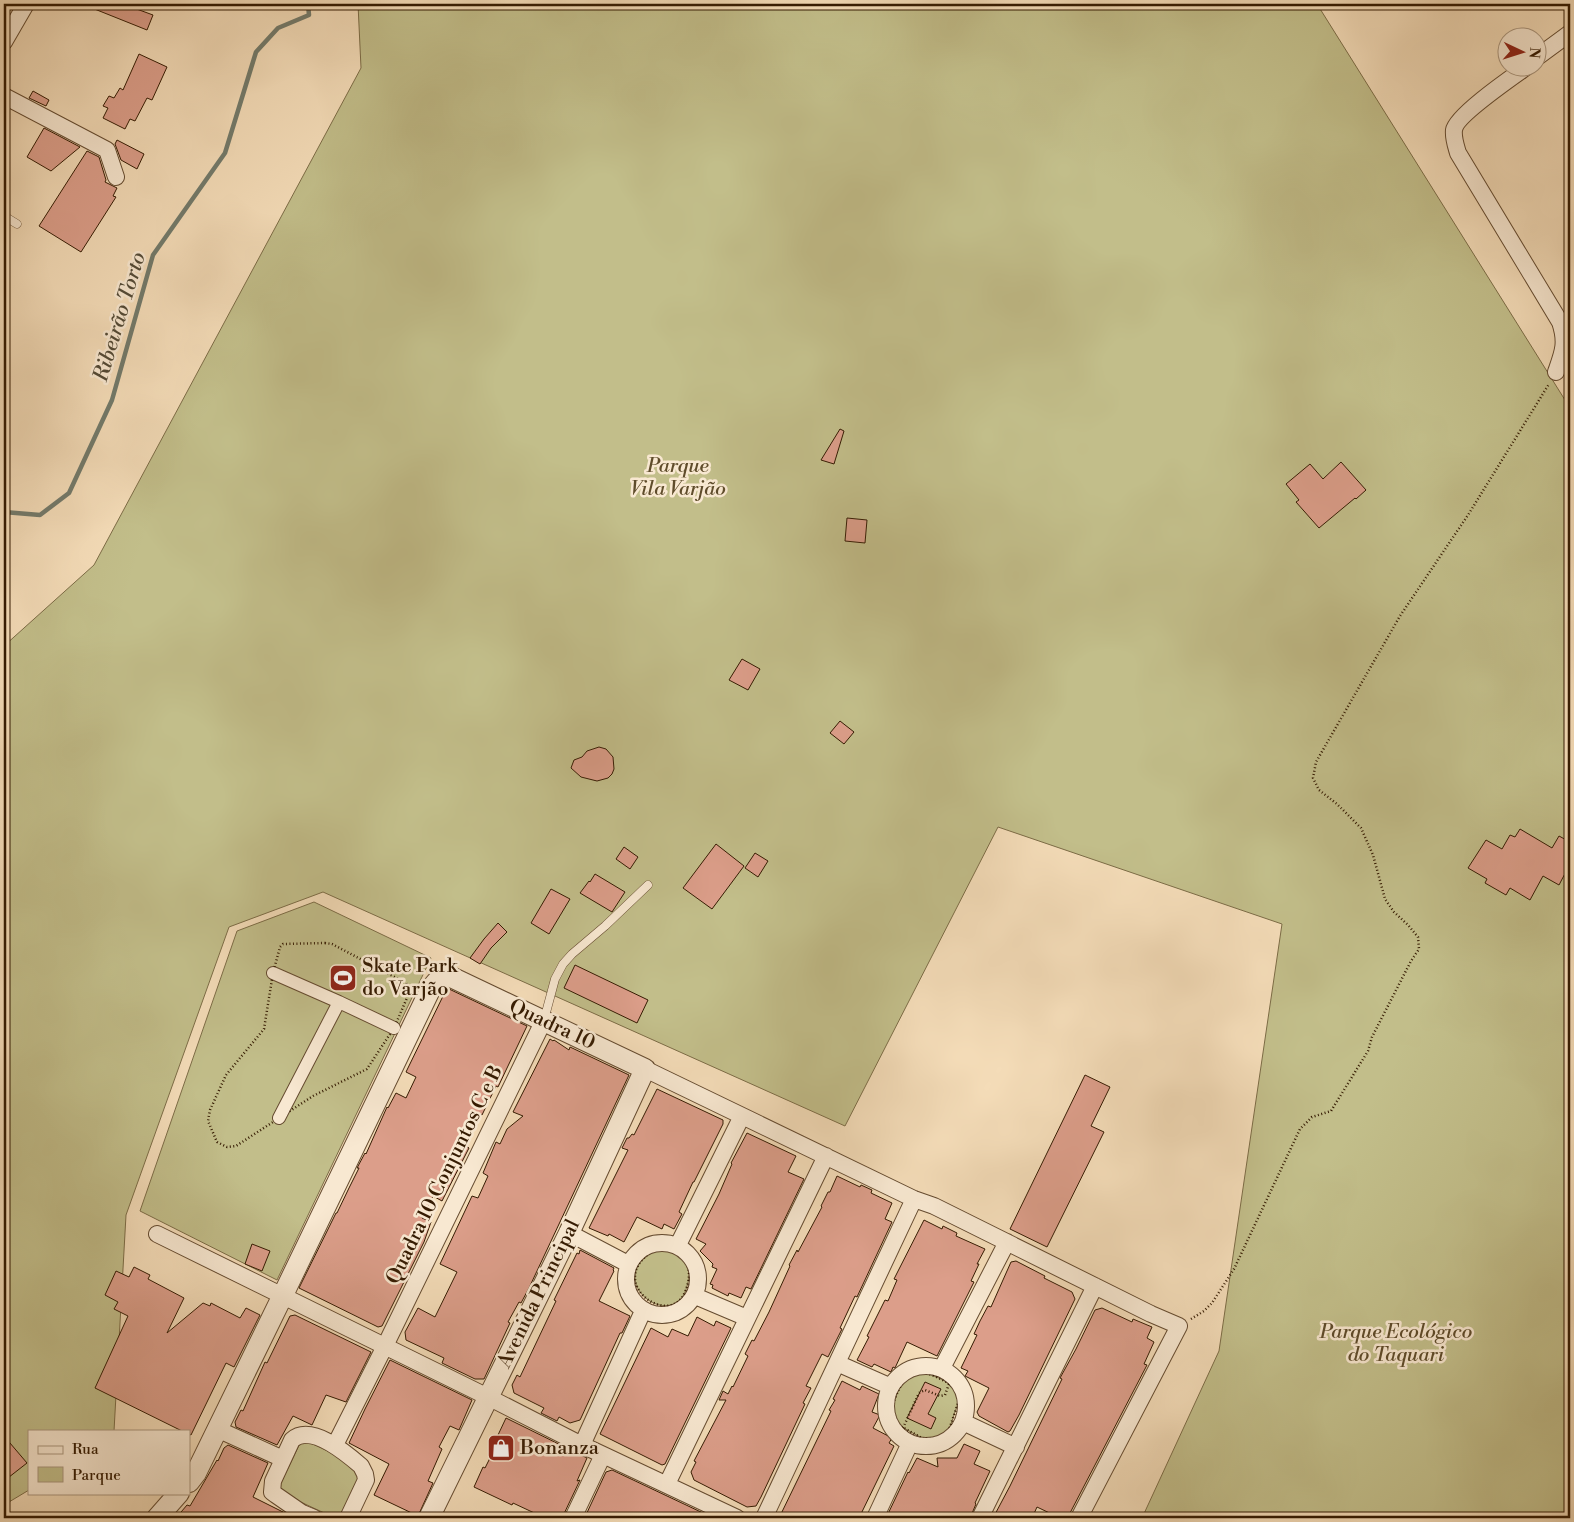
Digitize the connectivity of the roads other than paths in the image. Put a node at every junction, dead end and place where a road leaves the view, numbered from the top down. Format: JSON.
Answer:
{"nodes":[{"id":1,"x":26,"y":4,"type":"edge"},
{"id":2,"x":1570,"y":33,"type":"edge"},
{"id":3,"x":4,"y":42,"type":"edge"},
{"id":4,"x":1546,"y":51,"type":"edge"},
{"id":5,"x":1512,"y":78,"type":"edge"},
{"id":6,"x":4,"y":96,"type":"edge"},
{"id":7,"x":116,"y":177,"type":"dead end"},
{"id":8,"x":4,"y":216,"type":"edge"},
{"id":9,"x":17,"y":224,"type":"dead end"},
{"id":10,"x":1556,"y":372,"type":"road end"},
{"id":11,"x":648,"y":885,"type":"dead end"},
{"id":12,"x":273,"y":973,"type":"dead end"},
{"id":13,"x":339,"y":1002,"type":"junction"},
{"id":14,"x":544,"y":1022,"type":"junction"},
{"id":15,"x":394,"y":1028,"type":"dead end"},
{"id":16,"x":644,"y":1069,"type":"junction"},
{"id":17,"x":742,"y":1116,"type":"junction"},
{"id":18,"x":279,"y":1118,"type":"dead end"},
{"id":19,"x":826,"y":1156,"type":"junction"},
{"id":20,"x":914,"y":1199,"type":"junction"},
{"id":21,"x":569,"y":1233,"type":"junction"},
{"id":22,"x":157,"y":1234,"type":"dead end"},
{"id":23,"x":1007,"y":1242,"type":"junction"},
{"id":24,"x":678,"y":1245,"type":"junction"},
{"id":25,"x":628,"y":1264,"type":"junction"},
{"id":26,"x":1096,"y":1286,"type":"junction"},
{"id":27,"x":283,"y":1295,"type":"junction"},
{"id":28,"x":695,"y":1296,"type":"junction"},
{"id":29,"x":644,"y":1311,"type":"junction"},
{"id":30,"x":747,"y":1318,"type":"junction"},
{"id":31,"x":385,"y":1346,"type":"junction"},
{"id":32,"x":837,"y":1362,"type":"junction"},
{"id":33,"x":942,"y":1368,"type":"junction"},
{"id":34,"x":890,"y":1386,"type":"junction"},
{"id":35,"x":488,"y":1397,"type":"junction"},
{"id":36,"x":963,"y":1422,"type":"junction"},
{"id":37,"x":217,"y":1429,"type":"junction"},
{"id":38,"x":910,"y":1444,"type":"junction"},
{"id":39,"x":335,"y":1445,"type":"junction"},
{"id":40,"x":582,"y":1445,"type":"junction"},
{"id":41,"x":1016,"y":1446,"type":"junction"},
{"id":42,"x":603,"y":1455,"type":"junction"},
{"id":43,"x":283,"y":1459,"type":"junction"},
{"id":44,"x":190,"y":1481,"type":"edge"},
{"id":45,"x":667,"y":1484,"type":"junction"},
{"id":46,"x":178,"y":1494,"type":"edge"},
{"id":47,"x":305,"y":1516,"type":"edge"},
{"id":48,"x":157,"y":1518,"type":"edge"},
{"id":49,"x":348,"y":1518,"type":"edge"},
{"id":50,"x":429,"y":1518,"type":"edge"},
{"id":51,"x":573,"y":1518,"type":"edge"},
{"id":52,"x":737,"y":1518,"type":"edge"},
{"id":53,"x":764,"y":1518,"type":"edge"},
{"id":54,"x":875,"y":1518,"type":"edge"},
{"id":55,"x":980,"y":1518,"type":"edge"},
{"id":56,"x":1079,"y":1518,"type":"edge"}],
"edges":[{"from":1,"to":3,"type":"street"},
{"from":2,"to":4,"type":"street"},
{"from":5,"to":10,"type":"street"},
{"from":6,"to":7,"type":"street"},
{"from":8,"to":9,"type":"lane"},
{"from":11,"to":14,"type":"lane"},
{"from":12,"to":13,"type":"street"},
{"from":13,"to":15,"type":"street"},
{"from":13,"to":18,"type":"street"},
{"from":14,"to":16,"type":"street","name":"Quadra 10"},
{"from":14,"to":27,"type":"street","name":"Quadra 10"},
{"from":14,"to":31,"type":"street","name":"Quadra 10 Conjuntos C e B"},
{"from":16,"to":17,"type":"street"},
{"from":16,"to":21,"type":"street","name":"Avenida Principal"},
{"from":17,"to":19,"type":"street"},
{"from":17,"to":24,"type":"street"},
{"from":19,"to":20,"type":"street"},
{"from":19,"to":30,"type":"street"},
{"from":20,"to":23,"type":"street"},
{"from":20,"to":32,"type":"street"},
{"from":21,"to":25,"type":"street"},
{"from":21,"to":35,"type":"street","name":"Avenida Principal"},
{"from":22,"to":27,"type":"street"},
{"from":23,"to":26,"type":"street"},
{"from":23,"to":33,"type":"street"},
{"from":24,"to":25,"type":"street"},
{"from":24,"to":28,"type":"street"},
{"from":25,"to":29,"type":"street"},
{"from":26,"to":41,"type":"street"},
{"from":26,"to":56,"type":"street"},
{"from":27,"to":31,"type":"street"},
{"from":27,"to":37,"type":"street"},
{"from":28,"to":29,"type":"street"},
{"from":28,"to":30,"type":"street"},
{"from":29,"to":40,"type":"street"},
{"from":30,"to":45,"type":"street"},
{"from":31,"to":35,"type":"street"},
{"from":31,"to":39,"type":"street","name":"Quadra 10 Conjuntos C e B"},
{"from":32,"to":34,"type":"street"},
{"from":32,"to":53,"type":"street"},
{"from":33,"to":34,"type":"street"},
{"from":33,"to":36,"type":"street"},
{"from":34,"to":38,"type":"street"},
{"from":35,"to":40,"type":"street"},
{"from":35,"to":50,"type":"street","name":"Avenida Principal"},
{"from":36,"to":38,"type":"street"},
{"from":36,"to":41,"type":"street"},
{"from":37,"to":43,"type":"street"},
{"from":37,"to":44,"type":"street"},
{"from":38,"to":54,"type":"street"},
{"from":39,"to":43,"type":"street"},
{"from":39,"to":49,"type":"street"},
{"from":40,"to":42,"type":"street"},
{"from":41,"to":55,"type":"street"},
{"from":42,"to":45,"type":"street"},
{"from":42,"to":51,"type":"street"},
{"from":43,"to":47,"type":"street"},
{"from":45,"to":52,"type":"street"},
{"from":46,"to":48,"type":"street"}]}
